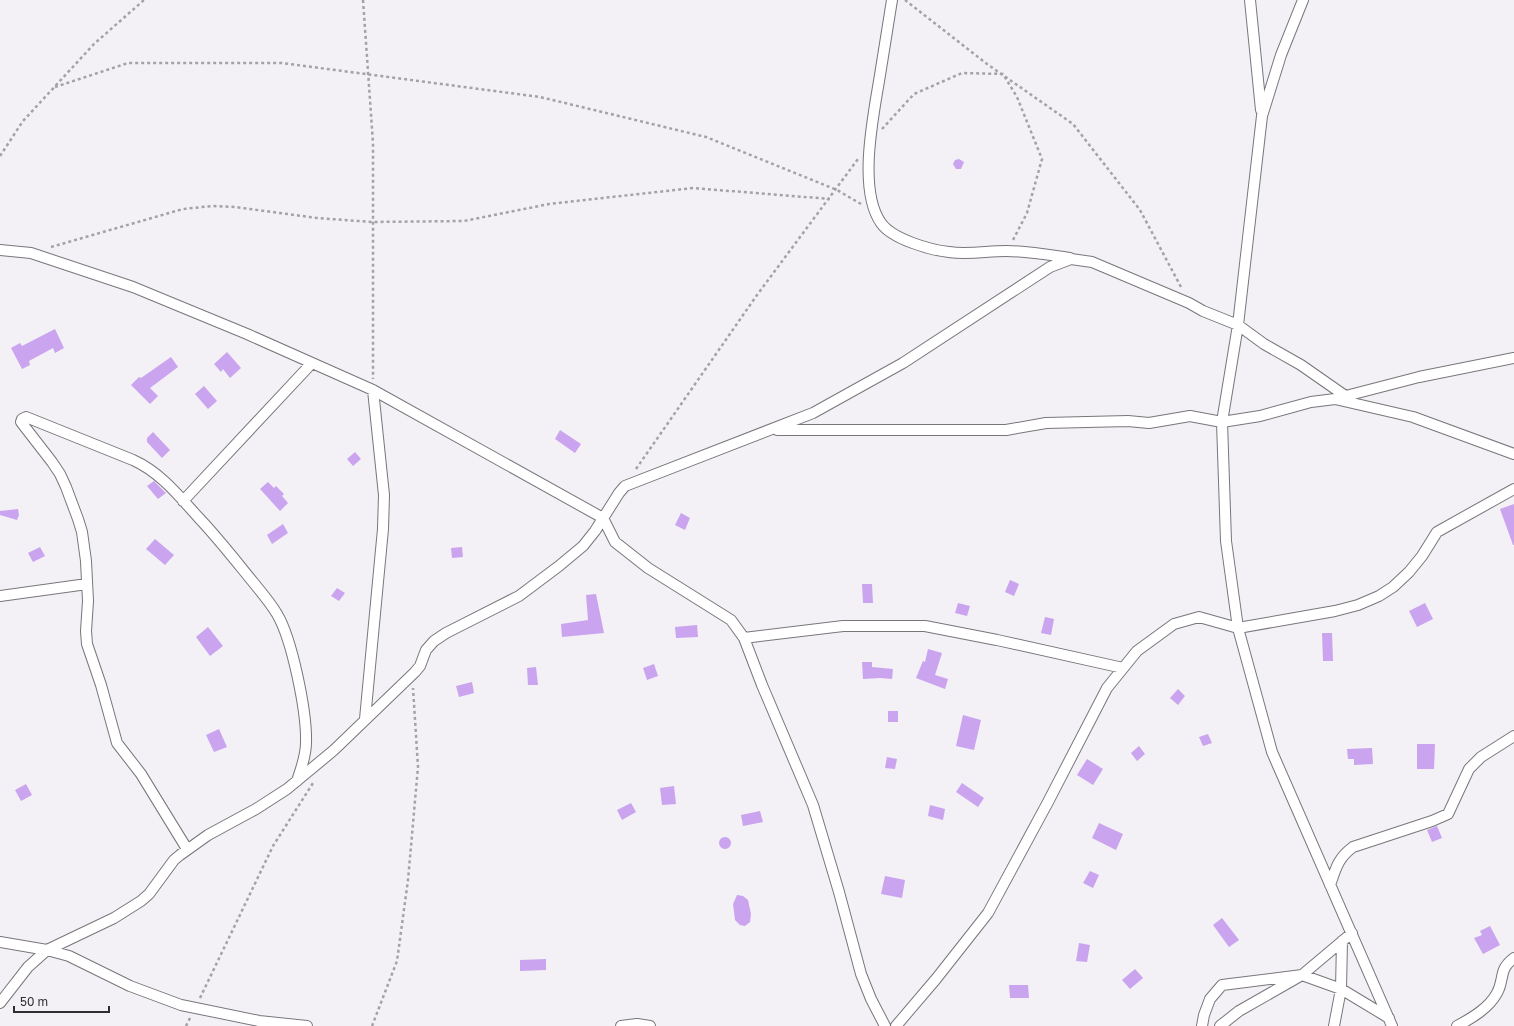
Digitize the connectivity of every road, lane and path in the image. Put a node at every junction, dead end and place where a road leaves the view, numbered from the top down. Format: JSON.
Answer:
{"nodes":[{"id":1,"x":144,"y":0,"type":"edge"},
{"id":2,"x":363,"y":0,"type":"edge"},
{"id":3,"x":892,"y":0,"type":"edge"},
{"id":4,"x":905,"y":0,"type":"edge"},
{"id":5,"x":1250,"y":0,"type":"edge"},
{"id":6,"x":1303,"y":0,"type":"edge"},
{"id":7,"x":368,"y":73,"type":"junction"},
{"id":8,"x":1003,"y":74,"type":"junction"},
{"id":9,"x":55,"y":87,"type":"junction"},
{"id":10,"x":1262,"y":116,"type":"junction"},
{"id":11,"x":869,"y":144,"type":"junction"},
{"id":12,"x":0,"y":156,"type":"edge"},
{"id":13,"x":837,"y":190,"type":"junction"},
{"id":14,"x":830,"y":199,"type":"junction"},
{"id":15,"x":865,"y":208,"type":"dead end"},
{"id":16,"x":372,"y":222,"type":"junction"},
{"id":17,"x":0,"y":250,"type":"edge"},
{"id":18,"x":1007,"y":251,"type":"junction"},
{"id":19,"x":31,"y":253,"type":"junction"},
{"id":20,"x":1072,"y":259,"type":"junction"},
{"id":21,"x":1189,"y":303,"type":"junction"},
{"id":22,"x":1238,"y":325,"type":"junction"},
{"id":23,"x":1514,"y":358,"type":"edge"},
{"id":24,"x":312,"y":364,"type":"junction"},
{"id":25,"x":373,"y":390,"type":"junction"},
{"id":26,"x":1339,"y":397,"type":"junction"},
{"id":27,"x":1222,"y":422,"type":"junction"},
{"id":28,"x":770,"y":430,"type":"junction"},
{"id":29,"x":1514,"y":454,"type":"edge"},
{"id":30,"x":625,"y":486,"type":"junction"},
{"id":31,"x":1514,"y":489,"type":"edge"},
{"id":32,"x":183,"y":501,"type":"junction"},
{"id":33,"x":603,"y":518,"type":"junction"},
{"id":34,"x":87,"y":584,"type":"junction"},
{"id":35,"x":0,"y":596,"type":"edge"},
{"id":36,"x":1238,"y":628,"type":"junction"},
{"id":37,"x":744,"y":638,"type":"junction"},
{"id":38,"x":1123,"y":668,"type":"junction"},
{"id":39,"x":412,"y":676,"type":"junction"},
{"id":40,"x":365,"y":719,"type":"junction"},
{"id":41,"x":1514,"y":736,"type":"edge"},
{"id":42,"x":297,"y":781,"type":"junction"},
{"id":43,"x":314,"y":782,"type":"dead end"},
{"id":44,"x":187,"y":849,"type":"junction"},
{"id":45,"x":1330,"y":885,"type":"junction"},
{"id":46,"x":1352,"y":934,"type":"junction"},
{"id":47,"x":1342,"y":941,"type":"junction"},
{"id":48,"x":0,"y":942,"type":"edge"},
{"id":49,"x":47,"y":950,"type":"junction"},
{"id":50,"x":1514,"y":958,"type":"edge"},
{"id":51,"x":1302,"y":975,"type":"junction"},
{"id":52,"x":1341,"y":989,"type":"junction"},
{"id":53,"x":0,"y":1003,"type":"edge"},
{"id":54,"x":196,"y":1008,"type":"junction"},
{"id":55,"x":1391,"y":1022,"type":"edge"},
{"id":56,"x":186,"y":1026,"type":"edge"},
{"id":57,"x":306,"y":1026,"type":"edge"},
{"id":58,"x":372,"y":1026,"type":"edge"},
{"id":59,"x":621,"y":1026,"type":"edge"},
{"id":60,"x":650,"y":1026,"type":"edge"},
{"id":61,"x":885,"y":1026,"type":"edge"},
{"id":62,"x":896,"y":1026,"type":"edge"},
{"id":63,"x":1202,"y":1026,"type":"edge"},
{"id":64,"x":1220,"y":1026,"type":"edge"},
{"id":65,"x":1334,"y":1026,"type":"edge"},
{"id":66,"x":1457,"y":1026,"type":"edge"}],
"edges":[{"from":1,"to":9,"type":"path"},
{"from":2,"to":7,"type":"path"},
{"from":3,"to":11,"type":"street"},
{"from":4,"to":8,"type":"path"},
{"from":5,"to":10,"type":"street"},
{"from":6,"to":10,"type":"street"},
{"from":7,"to":9,"type":"path"},
{"from":7,"to":13,"type":"path"},
{"from":7,"to":16,"type":"path"},
{"from":8,"to":11,"type":"path"},
{"from":8,"to":18,"type":"path"},
{"from":8,"to":21,"type":"path"},
{"from":9,"to":12,"type":"path"},
{"from":10,"to":22,"type":"street"},
{"from":11,"to":13,"type":"path"},
{"from":11,"to":18,"type":"street"},
{"from":13,"to":14,"type":"path"},
{"from":13,"to":15,"type":"path"},
{"from":14,"to":16,"type":"path"},
{"from":14,"to":30,"type":"path"},
{"from":16,"to":19,"type":"path"},
{"from":16,"to":25,"type":"path"},
{"from":17,"to":19,"type":"street"},
{"from":18,"to":20,"type":"street"},
{"from":19,"to":24,"type":"street"},
{"from":20,"to":21,"type":"street"},
{"from":20,"to":28,"type":"street"},
{"from":21,"to":22,"type":"street"},
{"from":22,"to":26,"type":"street"},
{"from":22,"to":27,"type":"street"},
{"from":23,"to":26,"type":"street"},
{"from":24,"to":25,"type":"street"},
{"from":24,"to":32,"type":"street"},
{"from":25,"to":33,"type":"street"},
{"from":25,"to":40,"type":"street"},
{"from":26,"to":27,"type":"street"},
{"from":26,"to":29,"type":"street"},
{"from":27,"to":28,"type":"street"},
{"from":27,"to":36,"type":"street"},
{"from":28,"to":30,"type":"street"},
{"from":30,"to":33,"type":"street"},
{"from":31,"to":36,"type":"street"},
{"from":32,"to":34,"type":"street"},
{"from":32,"to":42,"type":"street"},
{"from":33,"to":37,"type":"street"},
{"from":33,"to":39,"type":"street"},
{"from":34,"to":35,"type":"street"},
{"from":34,"to":44,"type":"street"},
{"from":36,"to":38,"type":"street"},
{"from":36,"to":45,"type":"street"},
{"from":37,"to":38,"type":"street"},
{"from":37,"to":61,"type":"street"},
{"from":38,"to":62,"type":"street"},
{"from":39,"to":40,"type":"street"},
{"from":39,"to":58,"type":"path"},
{"from":40,"to":42,"type":"street"},
{"from":41,"to":45,"type":"street"},
{"from":42,"to":44,"type":"street"},
{"from":43,"to":54,"type":"path"},
{"from":44,"to":49,"type":"street"},
{"from":45,"to":46,"type":"street"},
{"from":46,"to":47,"type":"street"},
{"from":46,"to":55,"type":"street"},
{"from":47,"to":51,"type":"street"},
{"from":47,"to":52,"type":"street"},
{"from":48,"to":49,"type":"street"},
{"from":49,"to":53,"type":"street"},
{"from":49,"to":54,"type":"street"},
{"from":50,"to":66,"type":"street"},
{"from":51,"to":52,"type":"street"},
{"from":51,"to":63,"type":"street"},
{"from":51,"to":64,"type":"street"},
{"from":52,"to":55,"type":"street"},
{"from":52,"to":65,"type":"street"},
{"from":54,"to":56,"type":"path"},
{"from":54,"to":57,"type":"street"},
{"from":59,"to":60,"type":"street"}]}
